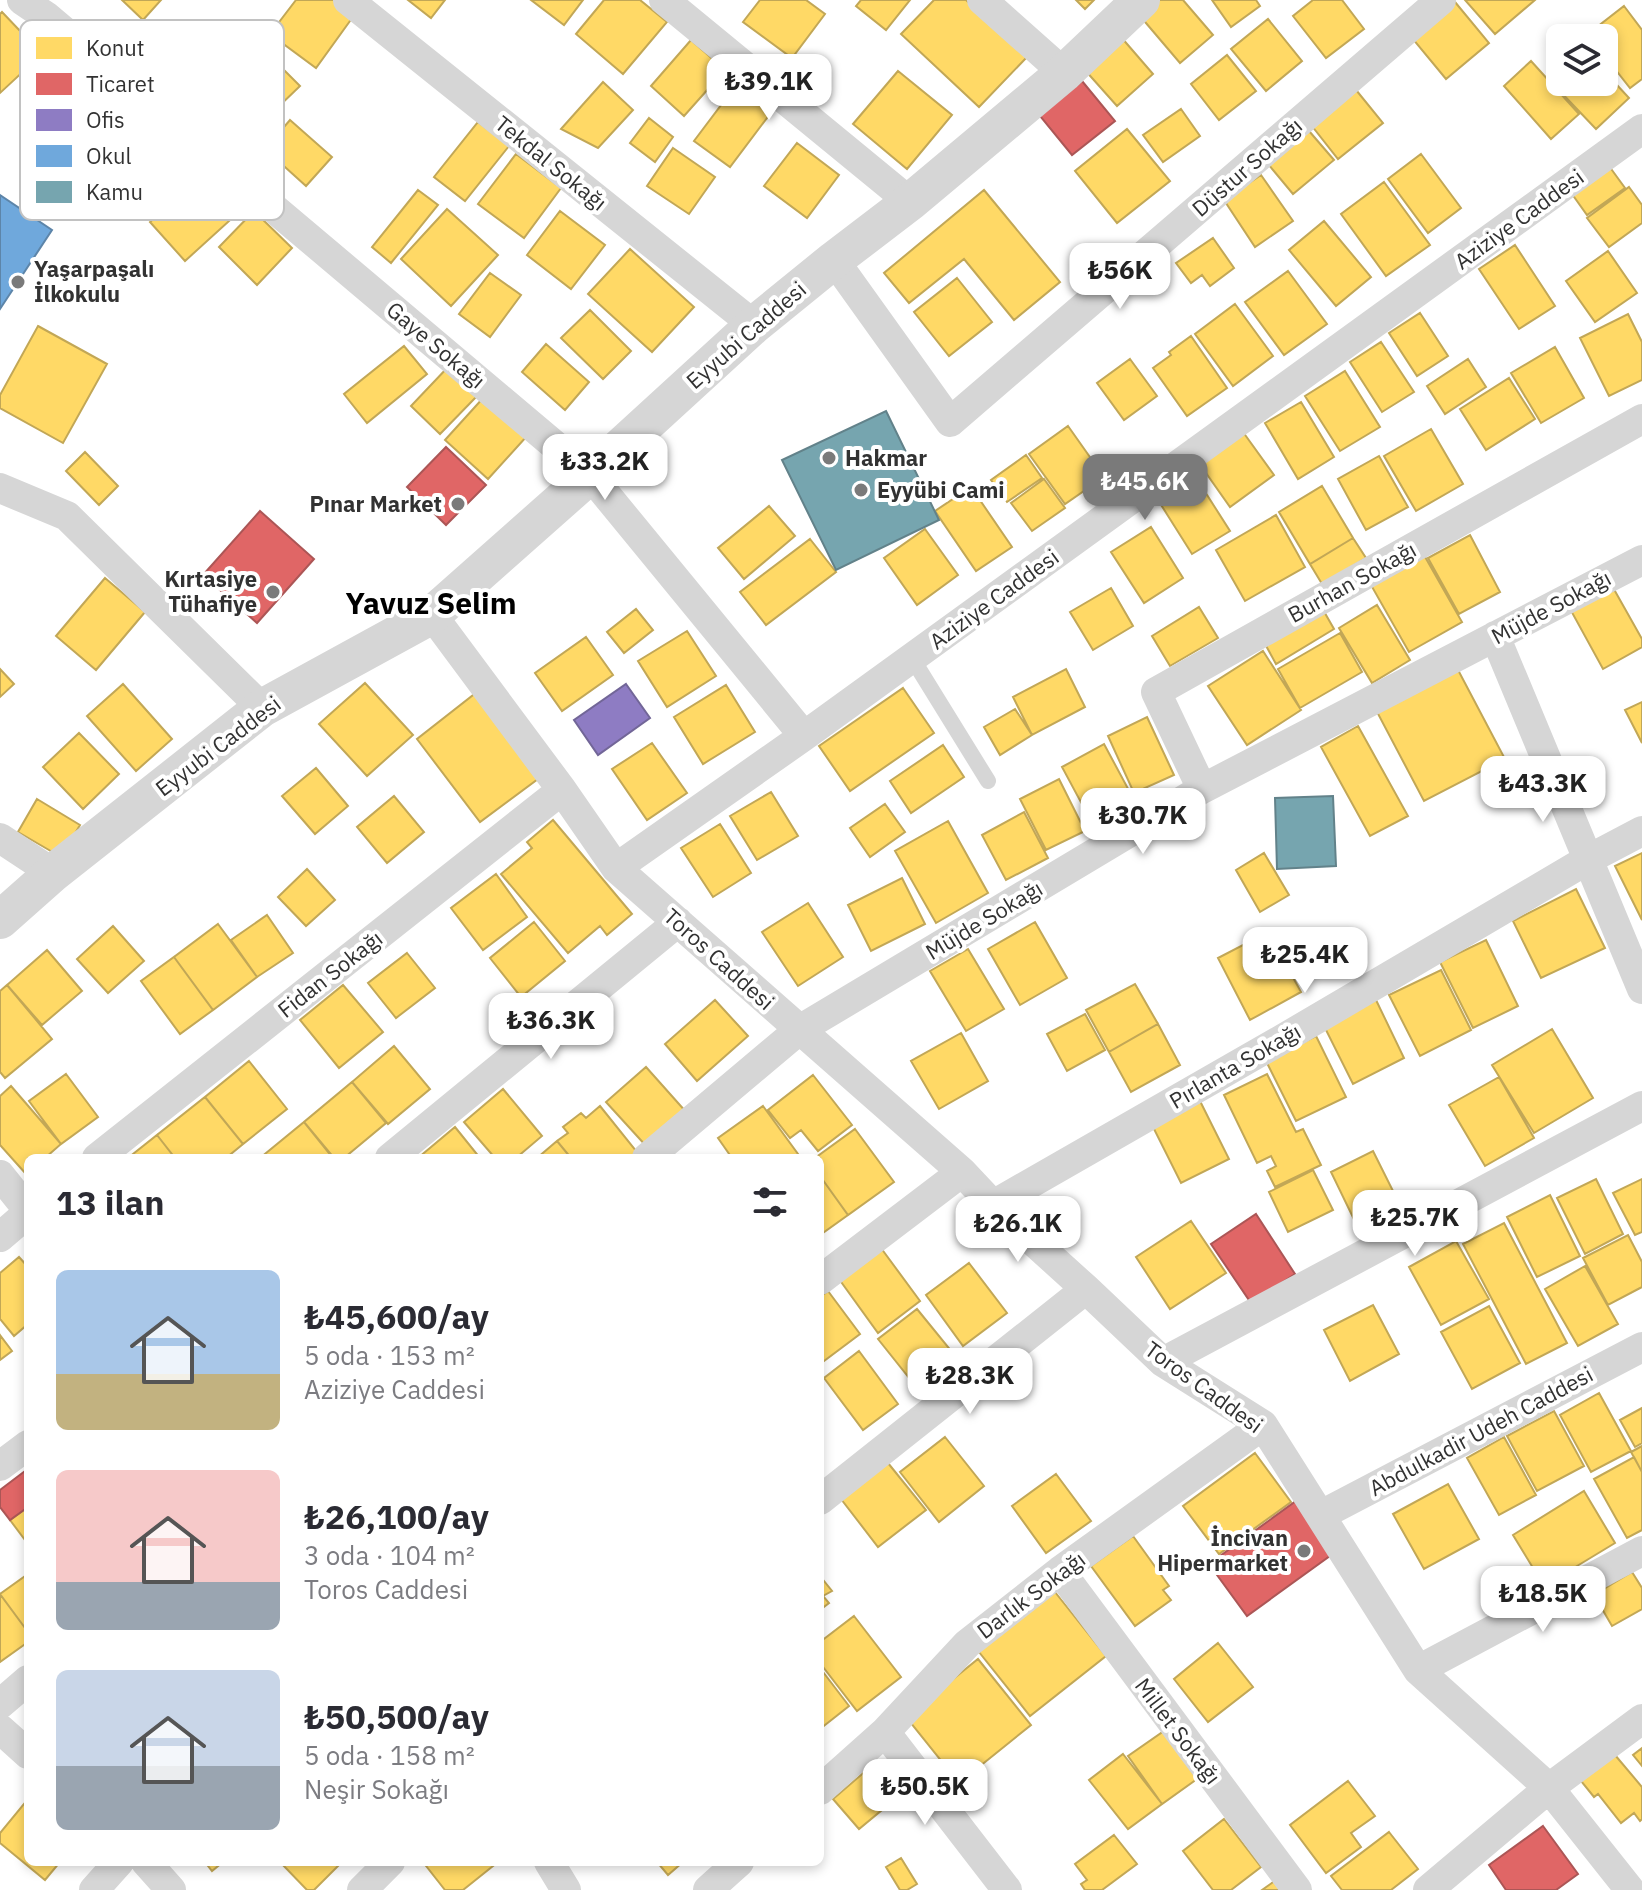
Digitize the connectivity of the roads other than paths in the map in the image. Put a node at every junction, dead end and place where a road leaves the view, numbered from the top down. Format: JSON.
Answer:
{"nodes":[{"id":1,"x":348,"y":0,"type":"edge"},
{"id":2,"x":664,"y":0,"type":"edge"},
{"id":3,"x":982,"y":0,"type":"edge"},
{"id":4,"x":1141,"y":0,"type":"edge"},
{"id":5,"x":1441,"y":0,"type":"edge"},
{"id":6,"x":43,"y":6,"type":"edge"},
{"id":7,"x":59,"y":20,"type":"edge"},
{"id":8,"x":1064,"y":73,"type":"junction"},
{"id":9,"x":1642,"y":129,"type":"edge"},
{"id":10,"x":910,"y":202,"type":"junction"},
{"id":11,"x":284,"y":213,"type":"edge"},
{"id":12,"x":834,"y":260,"type":"junction"},
{"id":13,"x":754,"y":325,"type":"junction"},
{"id":14,"x":1642,"y":419,"type":"edge"},
{"id":15,"x":590,"y":475,"type":"junction"},
{"id":16,"x":0,"y":488,"type":"edge"},
{"id":17,"x":1642,"y":560,"type":"edge"},
{"id":18,"x":432,"y":615,"type":"junction"},
{"id":19,"x":1495,"y":636,"type":"junction"},
{"id":20,"x":912,"y":658,"type":"junction"},
{"id":21,"x":262,"y":708,"type":"junction"},
{"id":22,"x":804,"y":736,"type":"junction"},
{"id":23,"x":988,"y":781,"type":"dead end"},
{"id":24,"x":1202,"y":789,"type":"junction"},
{"id":25,"x":562,"y":790,"type":"junction"},
{"id":26,"x":1642,"y":831,"type":"edge"},
{"id":27,"x":0,"y":838,"type":"edge"},
{"id":28,"x":1587,"y":860,"type":"junction"},
{"id":29,"x":616,"y":868,"type":"junction"},
{"id":30,"x":53,"y":873,"type":"junction"},
{"id":31,"x":0,"y":920,"type":"edge"},
{"id":32,"x":678,"y":922,"type":"junction"},
{"id":33,"x":1642,"y":989,"type":"edge"},
{"id":34,"x":799,"y":1030,"type":"junction"},
{"id":35,"x":1642,"y":1106,"type":"edge"},
{"id":36,"x":102,"y":1154,"type":"edge"},
{"id":37,"x":395,"y":1154,"type":"edge"},
{"id":38,"x":652,"y":1154,"type":"edge"},
{"id":39,"x":962,"y":1172,"type":"junction"},
{"id":40,"x":0,"y":1175,"type":"edge"},
{"id":41,"x":993,"y":1205,"type":"junction"},
{"id":42,"x":24,"y":1206,"type":"edge"},
{"id":43,"x":24,"y":1215,"type":"edge"},
{"id":44,"x":0,"y":1237,"type":"edge"},
{"id":45,"x":824,"y":1277,"type":"edge"},
{"id":46,"x":1086,"y":1289,"type":"junction"},
{"id":47,"x":1642,"y":1347,"type":"edge"},
{"id":48,"x":1163,"y":1362,"type":"junction"},
{"id":49,"x":1263,"y":1425,"type":"junction"},
{"id":50,"x":24,"y":1448,"type":"edge"},
{"id":51,"x":0,"y":1466,"type":"edge"},
{"id":52,"x":824,"y":1497,"type":"edge"},
{"id":53,"x":1321,"y":1515,"type":"junction"},
{"id":54,"x":1642,"y":1551,"type":"edge"},
{"id":55,"x":1060,"y":1571,"type":"junction"},
{"id":56,"x":1418,"y":1670,"type":"junction"},
{"id":57,"x":24,"y":1683,"type":"edge"},
{"id":58,"x":0,"y":1704,"type":"edge"},
{"id":59,"x":1642,"y":1719,"type":"edge"},
{"id":60,"x":0,"y":1729,"type":"edge"},
{"id":61,"x":885,"y":1732,"type":"junction"},
{"id":62,"x":24,"y":1750,"type":"edge"},
{"id":63,"x":824,"y":1786,"type":"edge"},
{"id":64,"x":1549,"y":1788,"type":"junction"},
{"id":65,"x":115,"y":1866,"type":"edge"},
{"id":66,"x":150,"y":1866,"type":"edge"},
{"id":67,"x":386,"y":1866,"type":"edge"},
{"id":68,"x":551,"y":1866,"type":"edge"},
{"id":69,"x":735,"y":1866,"type":"edge"},
{"id":70,"x":94,"y":1890,"type":"edge"},
{"id":71,"x":171,"y":1890,"type":"edge"},
{"id":72,"x":362,"y":1890,"type":"edge"},
{"id":73,"x":566,"y":1890,"type":"edge"},
{"id":74,"x":708,"y":1890,"type":"edge"},
{"id":75,"x":1007,"y":1890,"type":"edge"},
{"id":76,"x":1297,"y":1890,"type":"edge"},
{"id":77,"x":1428,"y":1890,"type":"edge"},
{"id":78,"x":1630,"y":1890,"type":"edge"}],
"edges":[{"from":1,"to":13,"type":"street","name":"Tekdal Sokağı"},
{"from":2,"to":10,"type":"street"},
{"from":3,"to":8,"type":"street"},
{"from":4,"to":8,"type":"street","name":"Eyyubi Caddesi"},
{"from":5,"to":12,"type":"street","name":"Düstur Sokağı"},
{"from":6,"to":7,"type":"street","name":"Gaye Sokağı"},
{"from":8,"to":10,"type":"street","name":"Eyyubi Caddesi"},
{"from":9,"to":20,"type":"street","name":"Aziziye Caddesi"},
{"from":10,"to":12,"type":"street","name":"Eyyubi Caddesi"},
{"from":11,"to":15,"type":"street","name":"Gaye Sokağı"},
{"from":12,"to":13,"type":"street","name":"Eyyubi Caddesi"},
{"from":13,"to":15,"type":"street","name":"Eyyubi Caddesi"},
{"from":14,"to":24,"type":"street","name":"Burhan Sokağı"},
{"from":15,"to":18,"type":"street","name":"Eyyubi Caddesi"},
{"from":15,"to":22,"type":"street","name":"Gaye Sokağı"},
{"from":16,"to":21,"type":"street"},
{"from":17,"to":19,"type":"street","name":"Müjde Sokağı"},
{"from":18,"to":21,"type":"street","name":"Eyyubi Caddesi"},
{"from":18,"to":25,"type":"street","name":"Toros Caddesi"},
{"from":19,"to":24,"type":"street","name":"Müjde Sokağı"},
{"from":19,"to":28,"type":"street"},
{"from":20,"to":22,"type":"street","name":"Aziziye Caddesi"},
{"from":20,"to":23,"type":"lane"},
{"from":21,"to":30,"type":"street","name":"Eyyubi Caddesi"},
{"from":22,"to":29,"type":"street","name":"Aziziye Caddesi"},
{"from":24,"to":34,"type":"street","name":"Müjde Sokağı"},
{"from":25,"to":29,"type":"street","name":"Toros Caddesi"},
{"from":25,"to":36,"type":"street","name":"Fidan Sokağı"},
{"from":26,"to":28,"type":"street","name":"Pırlanta Sokağı"},
{"from":27,"to":30,"type":"street"},
{"from":28,"to":33,"type":"street"},
{"from":28,"to":41,"type":"street","name":"Pırlanta Sokağı"},
{"from":29,"to":32,"type":"street","name":"Toros Caddesi"},
{"from":30,"to":31,"type":"street","name":"Eyyubi Caddesi"},
{"from":32,"to":34,"type":"street","name":"Toros Caddesi"},
{"from":32,"to":37,"type":"street"},
{"from":34,"to":38,"type":"street","name":"Müjde Sokağı"},
{"from":34,"to":39,"type":"street","name":"Toros Caddesi"},
{"from":35,"to":48,"type":"street"},
{"from":39,"to":41,"type":"street","name":"Toros Caddesi"},
{"from":39,"to":45,"type":"street"},
{"from":40,"to":42,"type":"street"},
{"from":41,"to":46,"type":"street","name":"Toros Caddesi"},
{"from":43,"to":44,"type":"street"},
{"from":46,"to":48,"type":"street","name":"Toros Caddesi"},
{"from":46,"to":52,"type":"street"},
{"from":47,"to":53,"type":"street","name":"Abdulkadir Udeh Caddesi"},
{"from":48,"to":49,"type":"street","name":"Toros Caddesi"},
{"from":49,"to":53,"type":"street","name":"Toros Caddesi"},
{"from":49,"to":55,"type":"street","name":"Darlık Sokağı"},
{"from":50,"to":51,"type":"street"},
{"from":53,"to":56,"type":"street","name":"Toros Caddesi"},
{"from":54,"to":56,"type":"street"},
{"from":55,"to":61,"type":"street","name":"Darlık Sokağı"},
{"from":55,"to":76,"type":"street","name":"Millet Sokağı"},
{"from":56,"to":64,"type":"street","name":"Toros Caddesi"},
{"from":57,"to":58,"type":"street"},
{"from":59,"to":64,"type":"street"},
{"from":60,"to":62,"type":"street"},
{"from":61,"to":63,"type":"street","name":"Darlık Sokağı"},
{"from":61,"to":75,"type":"street"},
{"from":64,"to":77,"type":"street"},
{"from":64,"to":78,"type":"street","name":"Toros Caddesi"},
{"from":65,"to":70,"type":"street"},
{"from":66,"to":71,"type":"street"},
{"from":67,"to":72,"type":"street"},
{"from":68,"to":73,"type":"street"},
{"from":69,"to":74,"type":"street"}]}
